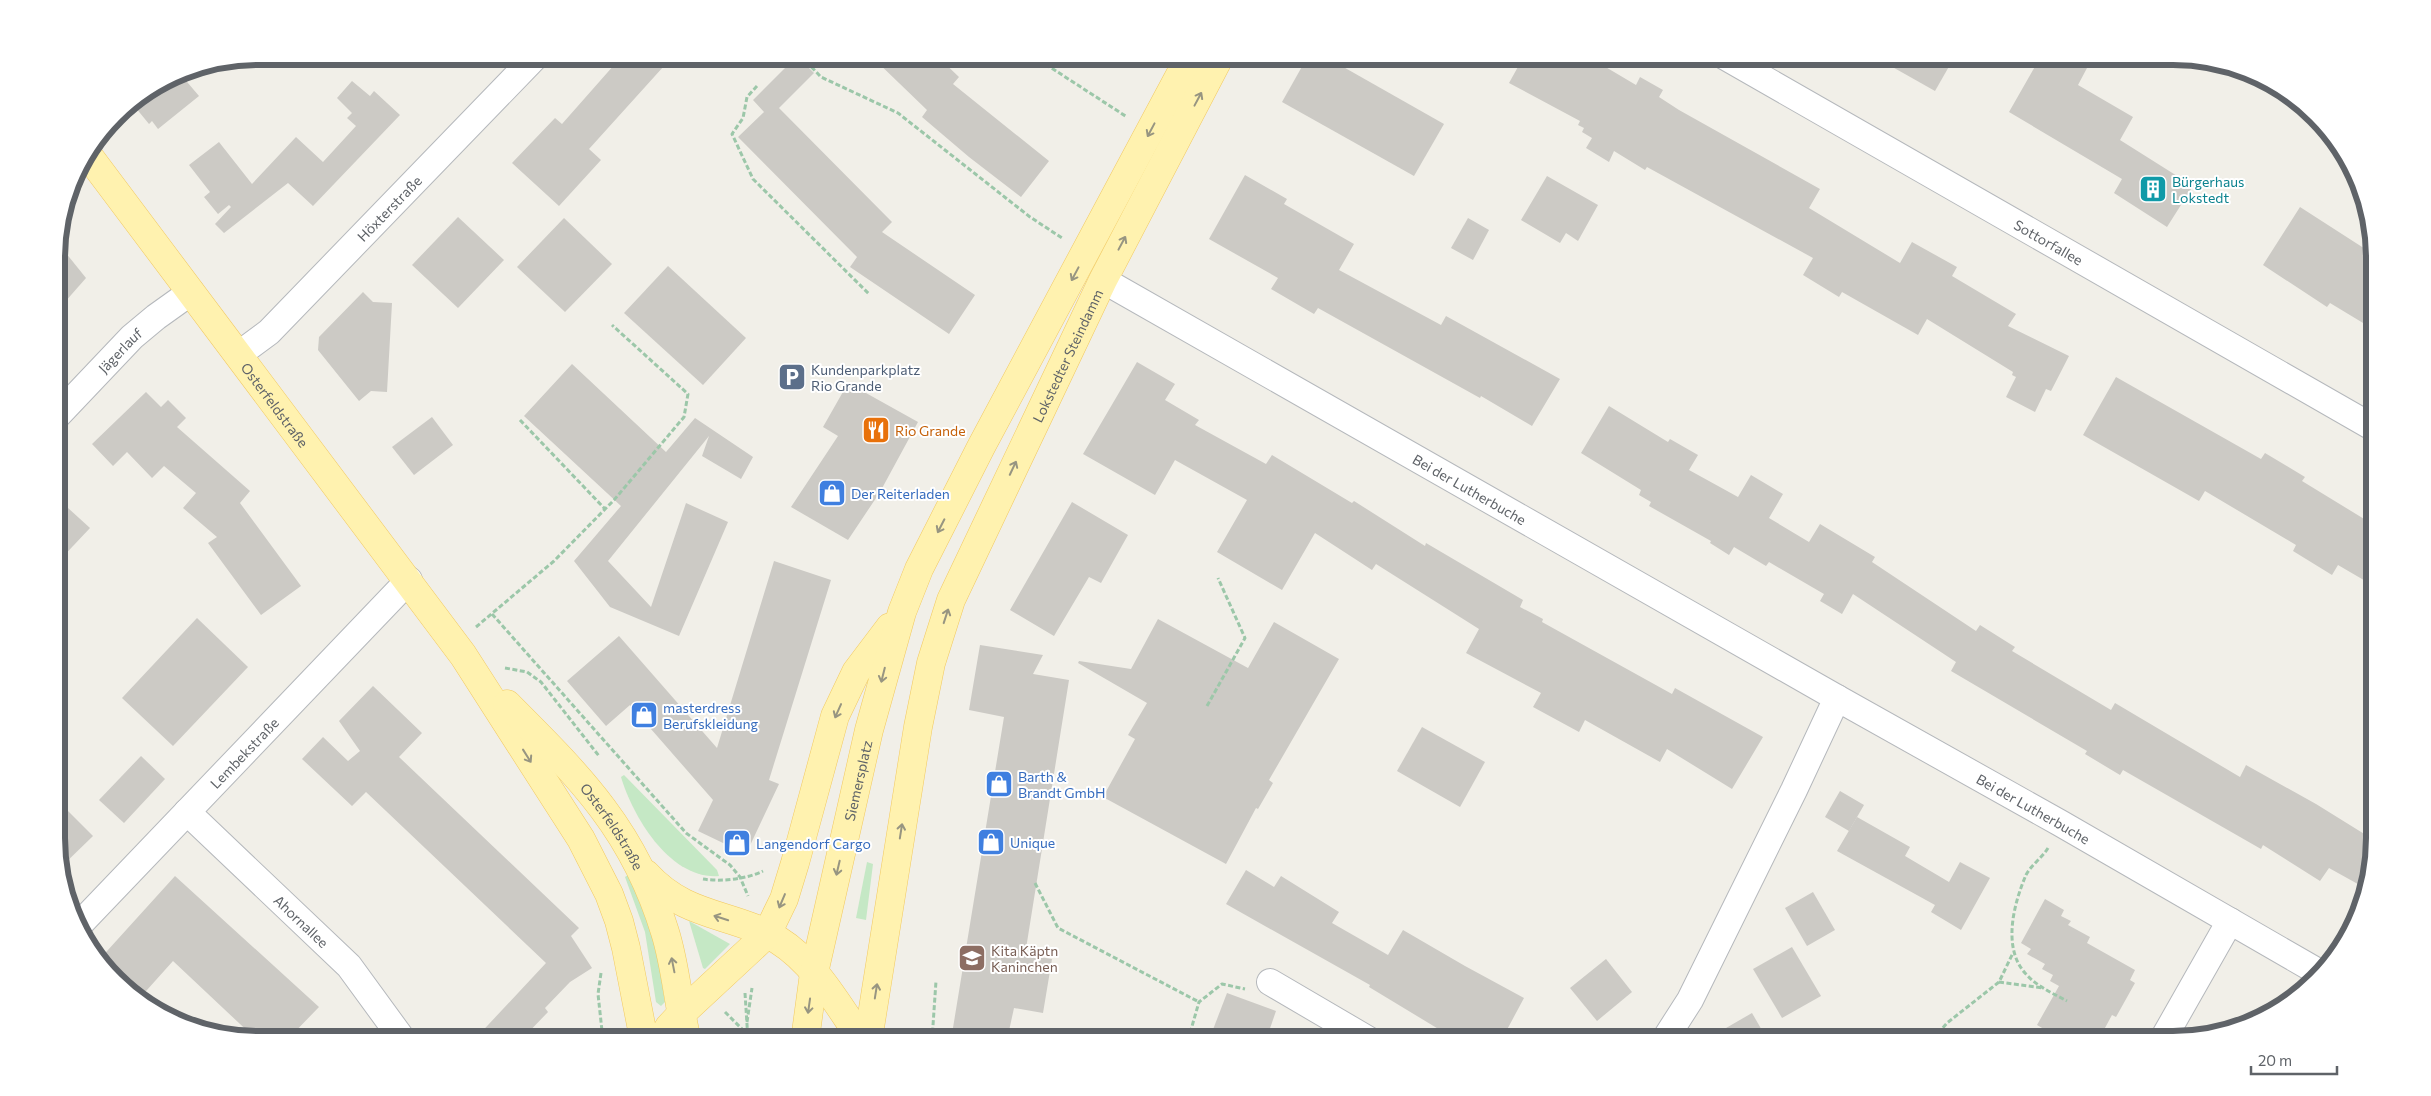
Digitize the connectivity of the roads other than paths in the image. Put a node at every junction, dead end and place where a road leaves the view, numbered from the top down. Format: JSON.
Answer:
{"nodes":[{"id":1,"x":527,"y":65,"type":"edge"},
{"id":2,"x":1185,"y":65,"type":"edge"},
{"id":3,"x":1215,"y":65,"type":"edge"},
{"id":4,"x":1740,"y":65,"type":"edge"},
{"id":5,"x":92,"y":160,"type":"edge"},
{"id":6,"x":1103,"y":280,"type":"junction"},
{"id":7,"x":191,"y":292,"type":"junction"},
{"id":8,"x":238,"y":355,"type":"junction"},
{"id":9,"x":65,"y":408,"type":"edge"},
{"id":10,"x":2366,"y":423,"type":"edge"},
{"id":11,"x":409,"y":580,"type":"junction"},
{"id":12,"x":902,"y":612,"type":"junction"},
{"id":13,"x":460,"y":650,"type":"junction"},
{"id":14,"x":1837,"y":698,"type":"junction"},
{"id":15,"x":187,"y":812,"type":"junction"},
{"id":16,"x":639,"y":865,"type":"junction"},
{"id":17,"x":84,"y":920,"type":"edge"},
{"id":18,"x":2230,"y":921,"type":"junction"},
{"id":19,"x":767,"y":934,"type":"junction"},
{"id":20,"x":2314,"y":969,"type":"edge"},
{"id":21,"x":814,"y":973,"type":"junction"},
{"id":22,"x":1270,"y":982,"type":"road end"},
{"id":23,"x":682,"y":1013,"type":"junction"},
{"id":24,"x":396,"y":1031,"type":"edge"},
{"id":25,"x":642,"y":1031,"type":"edge"},
{"id":26,"x":667,"y":1031,"type":"edge"},
{"id":27,"x":685,"y":1031,"type":"edge"},
{"id":28,"x":805,"y":1031,"type":"edge"},
{"id":29,"x":856,"y":1031,"type":"edge"},
{"id":30,"x":869,"y":1031,"type":"edge"},
{"id":31,"x":1346,"y":1031,"type":"edge"},
{"id":32,"x":1671,"y":1031,"type":"edge"},
{"id":33,"x":2168,"y":1031,"type":"edge"}],
"edges":[{"from":1,"to":8,"type":"street","name":"Höxterstraße"},
{"from":2,"to":12,"type":"main road","name":"Lokstedter Steindamm","one_way":true},
{"from":6,"to":3,"type":"main road","name":"Lokstedter Steindamm","one_way":true},
{"from":4,"to":10,"type":"street","name":"Sottorfallee"},
{"from":5,"to":7,"type":"main road","name":"Osterfeldstraße"},
{"from":6,"to":14,"type":"street","name":"Bei der Lutherbuche"},
{"from":30,"to":6,"type":"main road","name":"Lokstedter Steindamm","one_way":true},
{"from":7,"to":8,"type":"main road","name":"Osterfeldstraße"},
{"from":7,"to":9,"type":"street","name":"Jägerlauf"},
{"from":8,"to":11,"type":"main road","name":"Osterfeldstraße"},
{"from":11,"to":13,"type":"main road","name":"Osterfeldstraße"},
{"from":11,"to":15,"type":"street","name":"Lembekstraße"},
{"from":12,"to":19,"type":"main road","one_way":true},
{"from":12,"to":21,"type":"main road","name":"Siemersplatz","one_way":true},
{"from":13,"to":16,"type":"main road","name":"Osterfeldstraße"},
{"from":13,"to":25,"type":"main road","name":"Osterfeldstraße","one_way":true},
{"from":14,"to":18,"type":"street","name":"Bei der Lutherbuche"},
{"from":14,"to":32,"type":"street"},
{"from":15,"to":17,"type":"street","name":"Lembekstraße"},
{"from":15,"to":24,"type":"street","name":"Ahornallee"},
{"from":19,"to":16,"type":"main road","one_way":true},
{"from":23,"to":16,"type":"main road","name":"Osterfeldstraße","one_way":true},
{"from":18,"to":20,"type":"street","name":"Bei der Lutherbuche"},
{"from":18,"to":33,"type":"street"},
{"from":19,"to":21,"type":"main road"},
{"from":19,"to":23,"type":"main road"},
{"from":21,"to":28,"type":"main road","name":"Siemersplatz","one_way":true},
{"from":21,"to":29,"type":"main road"},
{"from":22,"to":31,"type":"street"},
{"from":23,"to":26,"type":"main road"},
{"from":23,"to":27,"type":"main road","name":"Osterfeldstraße"}]}
